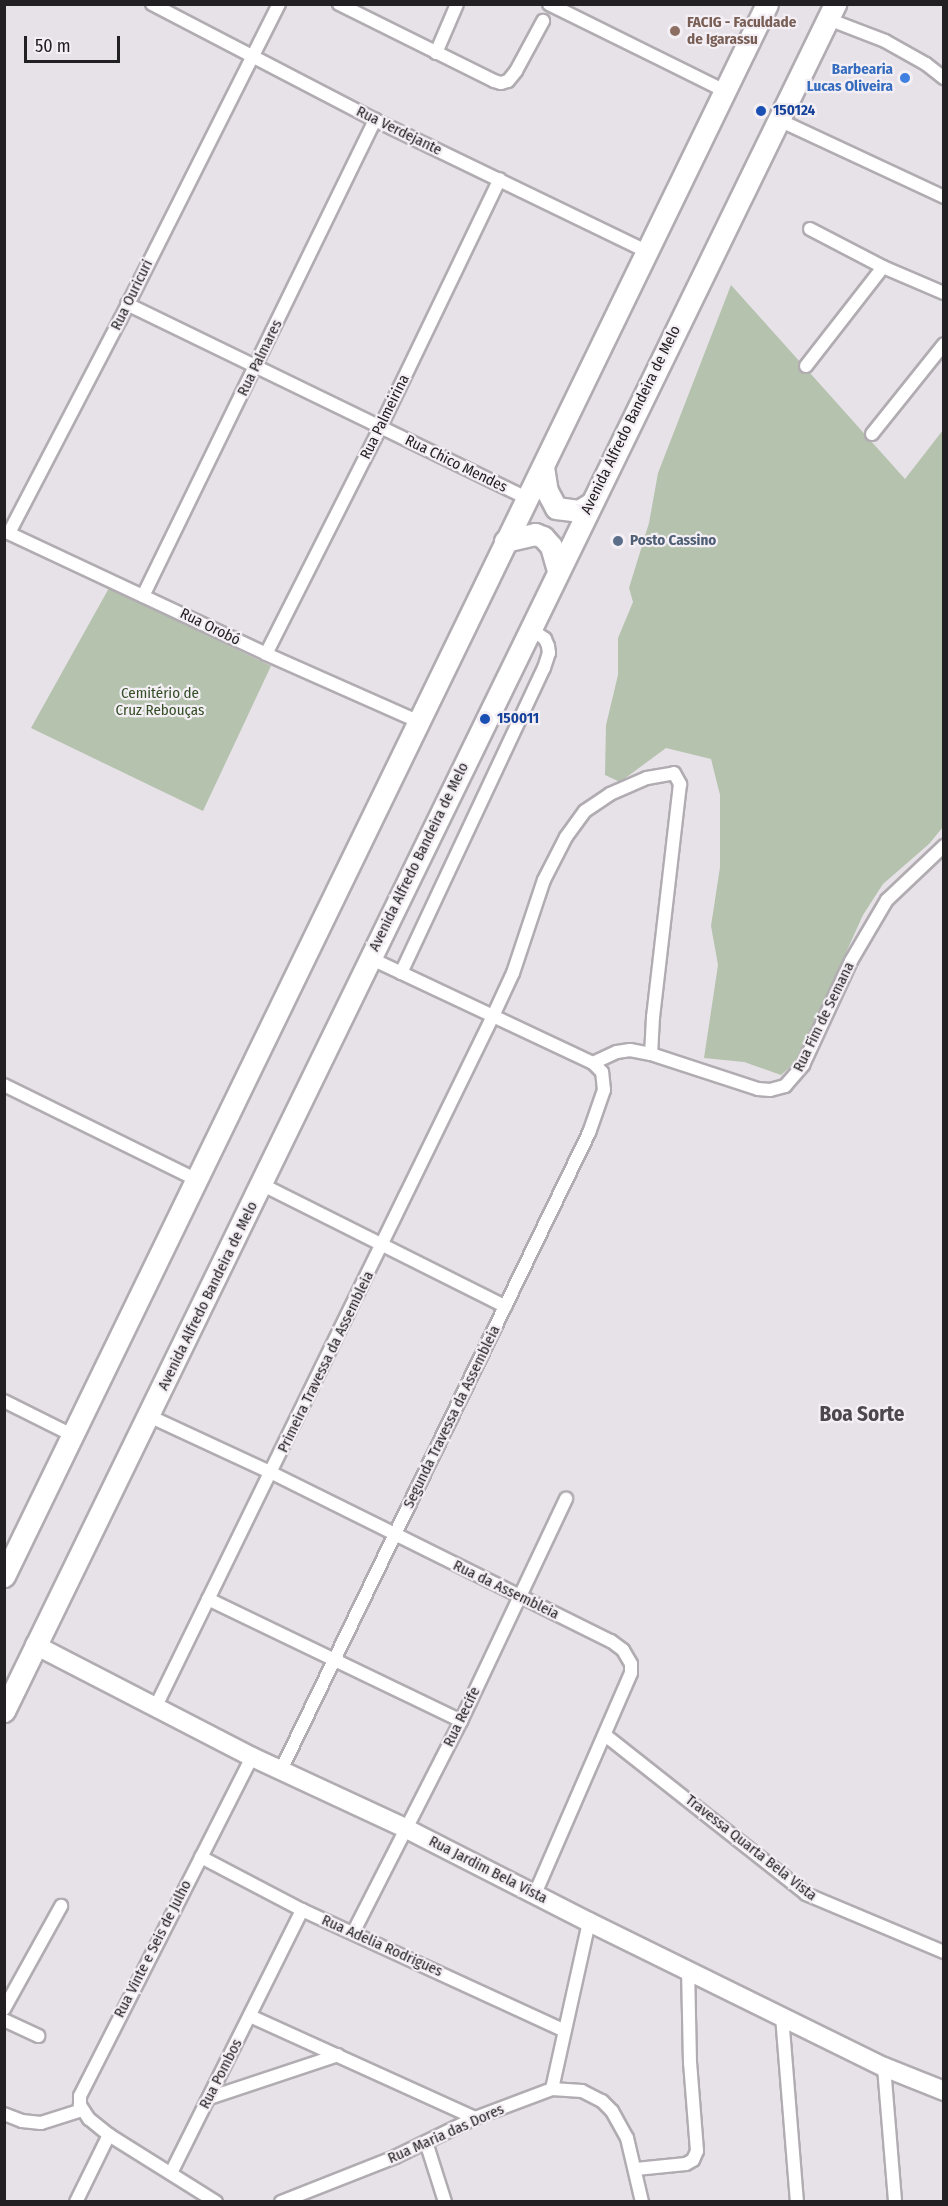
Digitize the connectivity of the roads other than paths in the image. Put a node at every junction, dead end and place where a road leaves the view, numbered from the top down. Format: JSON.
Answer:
{"nodes":[{"id":1,"x":152,"y":4,"type":"edge"},
{"id":2,"x":279,"y":4,"type":"edge"},
{"id":3,"x":339,"y":4,"type":"edge"},
{"id":4,"x":457,"y":4,"type":"edge"},
{"id":5,"x":549,"y":4,"type":"edge"},
{"id":6,"x":767,"y":4,"type":"edge"},
{"id":7,"x":363,"y":10,"type":"edge"},
{"id":8,"x":832,"y":12,"type":"edge"},
{"id":9,"x":543,"y":21,"type":"dead end"},
{"id":10,"x":436,"y":52,"type":"junction"},
{"id":11,"x":252,"y":56,"type":"junction"},
{"id":12,"x":943,"y":77,"type":"edge"},
{"id":13,"x":725,"y":91,"type":"junction"},
{"id":14,"x":375,"y":120,"type":"junction"},
{"id":15,"x":779,"y":120,"type":"junction"},
{"id":16,"x":500,"y":179,"type":"junction"},
{"id":17,"x":944,"y":197,"type":"edge"},
{"id":18,"x":810,"y":229,"type":"dead end"},
{"id":19,"x":648,"y":252,"type":"junction"},
{"id":20,"x":883,"y":267,"type":"junction"},
{"id":21,"x":944,"y":293,"type":"edge"},
{"id":22,"x":127,"y":304,"type":"junction"},
{"id":23,"x":944,"y":344,"type":"edge"},
{"id":24,"x":806,"y":366,"type":"dead end"},
{"id":25,"x":256,"y":367,"type":"junction"},
{"id":26,"x":380,"y":428,"type":"junction"},
{"id":27,"x":872,"y":434,"type":"dead end"},
{"id":28,"x":543,"y":467,"type":"junction"},
{"id":29,"x":526,"y":498,"type":"junction"},
{"id":30,"x":590,"y":504,"type":"junction"},
{"id":31,"x":7,"y":532,"type":"edge"},
{"id":32,"x":505,"y":541,"type":"junction"},
{"id":33,"x":558,"y":571,"type":"junction"},
{"id":34,"x":143,"y":596,"type":"junction"},
{"id":35,"x":530,"y":628,"type":"junction"},
{"id":36,"x":266,"y":654,"type":"junction"},
{"id":37,"x":417,"y":721,"type":"junction"},
{"id":38,"x":944,"y":846,"type":"edge"},
{"id":39,"x":370,"y":958,"type":"junction"},
{"id":40,"x":401,"y":972,"type":"junction"},
{"id":41,"x":493,"y":1016,"type":"junction"},
{"id":42,"x":651,"y":1054,"type":"junction"},
{"id":43,"x":593,"y":1063,"type":"junction"},
{"id":44,"x":4,"y":1085,"type":"edge"},
{"id":45,"x":195,"y":1179,"type":"junction"},
{"id":46,"x":263,"y":1185,"type":"junction"},
{"id":47,"x":382,"y":1246,"type":"junction"},
{"id":48,"x":505,"y":1306,"type":"junction"},
{"id":49,"x":4,"y":1401,"type":"edge"},
{"id":50,"x":149,"y":1416,"type":"junction"},
{"id":51,"x":72,"y":1435,"type":"junction"},
{"id":52,"x":272,"y":1473,"type":"junction"},
{"id":53,"x":567,"y":1499,"type":"dead end"},
{"id":54,"x":394,"y":1536,"type":"junction"},
{"id":55,"x":4,"y":1576,"type":"edge"},
{"id":56,"x":519,"y":1596,"type":"junction"},
{"id":57,"x":208,"y":1599,"type":"junction"},
{"id":58,"x":35,"y":1645,"type":"junction"},
{"id":59,"x":334,"y":1661,"type":"junction"},
{"id":60,"x":156,"y":1706,"type":"junction"},
{"id":61,"x":4,"y":1711,"type":"edge"},
{"id":62,"x":461,"y":1721,"type":"junction"},
{"id":63,"x":605,"y":1735,"type":"junction"},
{"id":64,"x":252,"y":1757,"type":"junction"},
{"id":65,"x":281,"y":1770,"type":"junction"},
{"id":66,"x":407,"y":1829,"type":"junction"},
{"id":67,"x":201,"y":1857,"type":"junction"},
{"id":68,"x":535,"y":1894,"type":"junction"},
{"id":69,"x":61,"y":1906,"type":"dead end"},
{"id":70,"x":302,"y":1910,"type":"junction"},
{"id":71,"x":589,"y":1922,"type":"junction"},
{"id":72,"x":352,"y":1933,"type":"junction"},
{"id":73,"x":944,"y":1952,"type":"edge"},
{"id":74,"x":688,"y":1969,"type":"junction"},
{"id":75,"x":4,"y":2009,"type":"edge"},
{"id":76,"x":250,"y":2016,"type":"junction"},
{"id":77,"x":782,"y":2016,"type":"junction"},
{"id":78,"x":4,"y":2020,"type":"edge"},
{"id":79,"x":566,"y":2031,"type":"junction"},
{"id":80,"x":39,"y":2036,"type":"dead end"},
{"id":81,"x":338,"y":2055,"type":"junction"},
{"id":82,"x":884,"y":2067,"type":"junction"},
{"id":83,"x":552,"y":2090,"type":"junction"},
{"id":84,"x":944,"y":2091,"type":"edge"},
{"id":85,"x":209,"y":2097,"type":"junction"},
{"id":86,"x":82,"y":2110,"type":"junction"},
{"id":87,"x":4,"y":2114,"type":"edge"},
{"id":88,"x":475,"y":2118,"type":"junction"},
{"id":89,"x":110,"y":2135,"type":"junction"},
{"id":90,"x":426,"y":2142,"type":"junction"},
{"id":91,"x":636,"y":2169,"type":"junction"},
{"id":92,"x":171,"y":2173,"type":"junction"},
{"id":93,"x":308,"y":2197,"type":"edge"},
{"id":94,"x":643,"y":2200,"type":"edge"},
{"id":95,"x":76,"y":2202,"type":"edge"},
{"id":96,"x":216,"y":2202,"type":"edge"},
{"id":97,"x":281,"y":2202,"type":"edge"},
{"id":98,"x":446,"y":2202,"type":"edge"},
{"id":99,"x":797,"y":2202,"type":"edge"},
{"id":100,"x":895,"y":2202,"type":"edge"}],
"edges":[{"from":1,"to":11,"type":"street","name":"Rua Verdejante"},
{"from":2,"to":11,"type":"street","name":"Rua Ouricuri"},
{"from":3,"to":7,"type":"street"},
{"from":4,"to":10,"type":"street"},
{"from":5,"to":13,"type":"street"},
{"from":6,"to":13,"type":"highway"},
{"from":7,"to":10,"type":"street"},
{"from":8,"to":12,"type":"street"},
{"from":8,"to":15,"type":"highway","name":"Avenida Alfredo Bandeira de Melo"},
{"from":9,"to":10,"type":"street"},
{"from":11,"to":14,"type":"street","name":"Rua Verdejante"},
{"from":11,"to":22,"type":"street","name":"Rua Ouricuri"},
{"from":13,"to":19,"type":"highway"},
{"from":14,"to":16,"type":"street","name":"Rua Verdejante"},
{"from":14,"to":25,"type":"street","name":"Rua Palmares"},
{"from":15,"to":17,"type":"street"},
{"from":15,"to":30,"type":"highway","name":"Avenida Alfredo Bandeira de Melo"},
{"from":16,"to":19,"type":"street","name":"Rua Verdejante"},
{"from":16,"to":26,"type":"street","name":"Rua Palmeirina"},
{"from":18,"to":20,"type":"street"},
{"from":19,"to":28,"type":"highway"},
{"from":20,"to":21,"type":"street"},
{"from":20,"to":24,"type":"street"},
{"from":22,"to":25,"type":"street","name":"Rua Chico Mendes"},
{"from":22,"to":31,"type":"street","name":"Rua Ouricuri"},
{"from":23,"to":27,"type":"street"},
{"from":25,"to":26,"type":"street","name":"Rua Chico Mendes"},
{"from":25,"to":34,"type":"street","name":"Rua Palmares"},
{"from":26,"to":29,"type":"street","name":"Rua Chico Mendes"},
{"from":26,"to":36,"type":"street","name":"Rua Palmeirina"},
{"from":28,"to":29,"type":"highway"},
{"from":28,"to":30,"type":"highway"},
{"from":29,"to":32,"type":"highway"},
{"from":30,"to":33,"type":"highway","name":"Avenida Alfredo Bandeira de Melo"},
{"from":31,"to":34,"type":"street","name":"Rua Orobó"},
{"from":32,"to":33,"type":"highway"},
{"from":32,"to":37,"type":"highway"},
{"from":33,"to":35,"type":"highway","name":"Avenida Alfredo Bandeira de Melo"},
{"from":34,"to":36,"type":"street","name":"Rua Orobó"},
{"from":35,"to":39,"type":"highway","name":"Avenida Alfredo Bandeira de Melo"},
{"from":35,"to":40,"type":"street"},
{"from":36,"to":37,"type":"street","name":"Rua Orobó"},
{"from":37,"to":45,"type":"highway"},
{"from":38,"to":42,"type":"street","name":"Rua Fim de Semana"},
{"from":39,"to":40,"type":"street"},
{"from":39,"to":46,"type":"highway","name":"Avenida Alfredo Bandeira de Melo"},
{"from":40,"to":41,"type":"street"},
{"from":41,"to":42,"type":"street","name":"Primeira Travessa da Assembleia"},
{"from":41,"to":43,"type":"street"},
{"from":41,"to":47,"type":"street","name":"Primeira Travessa da Assembleia"},
{"from":42,"to":43,"type":"street","name":"Rua Fim de Semana"},
{"from":43,"to":48,"type":"street","name":"Segunda Travessa da Assembleia"},
{"from":44,"to":45,"type":"street"},
{"from":45,"to":51,"type":"highway"},
{"from":46,"to":47,"type":"street"},
{"from":46,"to":50,"type":"highway","name":"Avenida Alfredo Bandeira de Melo"},
{"from":47,"to":48,"type":"street"},
{"from":47,"to":52,"type":"street","name":"Primeira Travessa da Assembleia"},
{"from":48,"to":54,"type":"street","name":"Segunda Travessa da Assembleia"},
{"from":49,"to":51,"type":"street"},
{"from":50,"to":52,"type":"street","name":"Rua da Assembleia"},
{"from":50,"to":58,"type":"highway","name":"Avenida Alfredo Bandeira de Melo"},
{"from":51,"to":55,"type":"highway"},
{"from":52,"to":54,"type":"street","name":"Rua da Assembleia"},
{"from":52,"to":57,"type":"street","name":"Primeira Travessa da Assembleia"},
{"from":53,"to":56,"type":"street","name":"Rua Recife"},
{"from":54,"to":56,"type":"street","name":"Rua da Assembleia"},
{"from":54,"to":59,"type":"street","name":"Segunda Travessa da Assembleia"},
{"from":56,"to":62,"type":"street","name":"Rua Recife"},
{"from":56,"to":63,"type":"street","name":"Rua da Assembleia"},
{"from":57,"to":59,"type":"street"},
{"from":57,"to":60,"type":"street","name":"Primeira Travessa da Assembleia"},
{"from":58,"to":60,"type":"main road","name":"Rua Jardim Bela Vista"},
{"from":58,"to":61,"type":"highway","name":"Avenida Alfredo Bandeira de Melo"},
{"from":59,"to":62,"type":"street"},
{"from":59,"to":65,"type":"street","name":"Segunda Travessa da Assembleia"},
{"from":60,"to":64,"type":"main road","name":"Rua Jardim Bela Vista"},
{"from":62,"to":66,"type":"street","name":"Rua Recife"},
{"from":63,"to":68,"type":"street","name":"Rua da Assembleia"},
{"from":63,"to":73,"type":"street","name":"Travessa Quarta Bela Vista"},
{"from":64,"to":65,"type":"main road","name":"Rua Jardim Bela Vista"},
{"from":64,"to":67,"type":"street","name":"Rua Vinte e Seis de Julho"},
{"from":65,"to":66,"type":"main road","name":"Rua Jardim Bela Vista"},
{"from":66,"to":68,"type":"main road","name":"Rua Jardim Bela Vista"},
{"from":66,"to":72,"type":"street","name":"Rua Recife"},
{"from":67,"to":70,"type":"street","name":"Rua Adelia Rodrigues"},
{"from":67,"to":86,"type":"street","name":"Rua Vinte e Seis de Julho"},
{"from":68,"to":71,"type":"main road","name":"Rua Jardim Bela Vista"},
{"from":69,"to":75,"type":"street"},
{"from":70,"to":72,"type":"street","name":"Rua Adelia Rodrigues"},
{"from":70,"to":76,"type":"street","name":"Rua Pombos"},
{"from":71,"to":74,"type":"main road","name":"Rua Jardim Bela Vista"},
{"from":71,"to":79,"type":"street"},
{"from":72,"to":79,"type":"street","name":"Rua Adelia Rodrigues"},
{"from":74,"to":77,"type":"main road","name":"Rua Jardim Bela Vista"},
{"from":74,"to":91,"type":"street"},
{"from":76,"to":81,"type":"street"},
{"from":76,"to":85,"type":"street","name":"Rua Pombos"},
{"from":77,"to":82,"type":"main road","name":"Rua Jardim Bela Vista"},
{"from":77,"to":99,"type":"street"},
{"from":78,"to":80,"type":"street"},
{"from":79,"to":83,"type":"street"},
{"from":81,"to":85,"type":"street"},
{"from":81,"to":88,"type":"street"},
{"from":82,"to":84,"type":"main road","name":"Rua Jardim Bela Vista"},
{"from":82,"to":100,"type":"street"},
{"from":83,"to":88,"type":"street","name":"Rua Maria das Dores"},
{"from":83,"to":91,"type":"street"},
{"from":85,"to":92,"type":"street","name":"Rua Pombos"},
{"from":86,"to":87,"type":"street"},
{"from":86,"to":89,"type":"street"},
{"from":88,"to":90,"type":"street","name":"Rua Maria das Dores"},
{"from":89,"to":92,"type":"street"},
{"from":89,"to":95,"type":"street"},
{"from":90,"to":93,"type":"street","name":"Rua Maria das Dores"},
{"from":90,"to":98,"type":"street"},
{"from":91,"to":94,"type":"street"},
{"from":92,"to":96,"type":"street"},
{"from":93,"to":97,"type":"street","name":"Rua Maria das Dores"}]}
